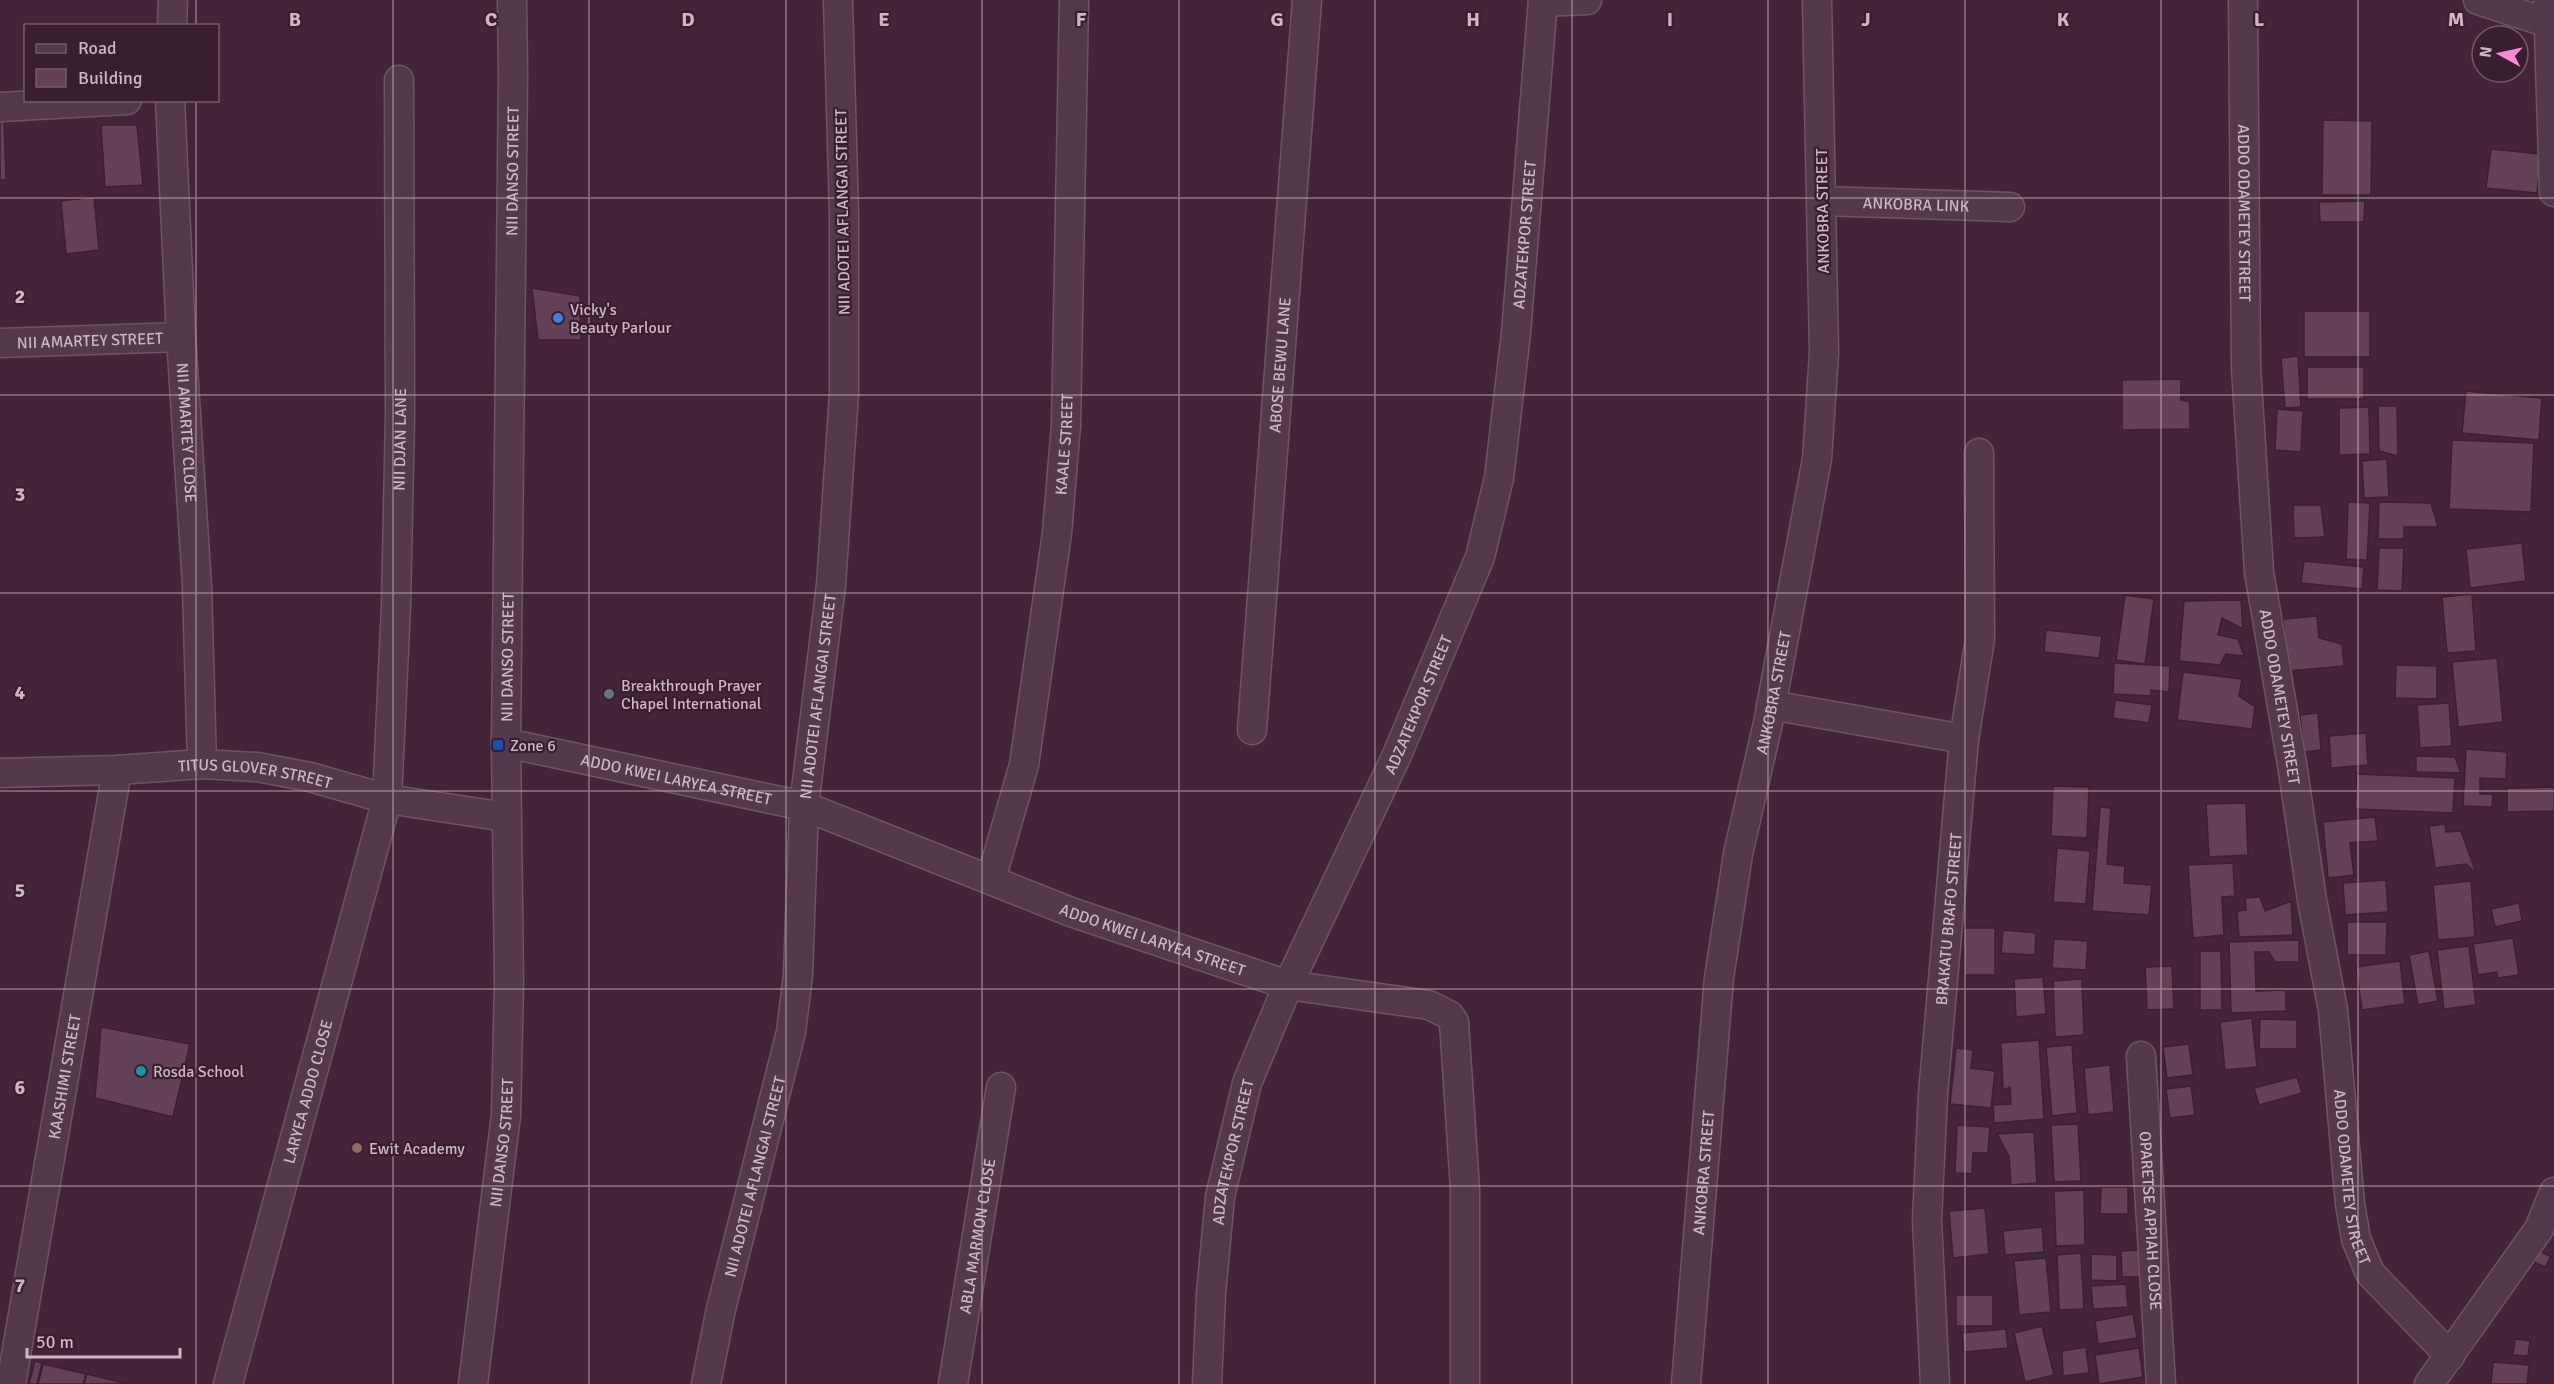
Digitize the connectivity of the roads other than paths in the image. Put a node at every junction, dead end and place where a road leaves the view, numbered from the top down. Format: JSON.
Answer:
{"nodes":[{"id":1,"x":172,"y":0,"type":"edge"},
{"id":2,"x":512,"y":0,"type":"edge"},
{"id":3,"x":838,"y":0,"type":"edge"},
{"id":4,"x":1074,"y":0,"type":"edge"},
{"id":5,"x":1307,"y":0,"type":"edge"},
{"id":6,"x":1587,"y":0,"type":"edge"},
{"id":7,"x":1817,"y":0,"type":"edge"},
{"id":8,"x":2243,"y":0,"type":"edge"},
{"id":9,"x":2478,"y":0,"type":"edge"},
{"id":10,"x":1543,"y":1,"type":"edge"},
{"id":11,"x":2549,"y":16,"type":"edge"},
{"id":12,"x":172,"y":24,"type":"edge"},
{"id":13,"x":399,"y":80,"type":"dead end"},
{"id":14,"x":85,"y":102,"type":"edge"},
{"id":15,"x":170,"y":102,"type":"edge"},
{"id":16,"x":0,"y":106,"type":"edge"},
{"id":17,"x":2554,"y":192,"type":"edge"},
{"id":18,"x":1822,"y":201,"type":"junction"},
{"id":19,"x":2010,"y":207,"type":"dead end"},
{"id":20,"x":181,"y":337,"type":"junction"},
{"id":21,"x":0,"y":343,"type":"edge"},
{"id":22,"x":1979,"y":453,"type":"dead end"},
{"id":23,"x":1771,"y":705,"type":"junction"},
{"id":24,"x":1252,"y":729,"type":"dead end"},
{"id":25,"x":1964,"y":739,"type":"junction"},
{"id":26,"x":506,"y":743,"type":"junction"},
{"id":27,"x":202,"y":764,"type":"junction"},
{"id":28,"x":117,"y":770,"type":"junction"},
{"id":29,"x":0,"y":773,"type":"edge"},
{"id":30,"x":387,"y":799,"type":"junction"},
{"id":31,"x":804,"y":806,"type":"junction"},
{"id":32,"x":506,"y":817,"type":"junction"},
{"id":33,"x":991,"y":879,"type":"junction"},
{"id":34,"x":1287,"y":985,"type":"junction"},
{"id":35,"x":2141,"y":1056,"type":"dead end"},
{"id":36,"x":1001,"y":1087,"type":"dead end"},
{"id":37,"x":2554,"y":1191,"type":"edge"},
{"id":38,"x":2450,"y":1356,"type":"junction"},
{"id":39,"x":11,"y":1384,"type":"edge"},
{"id":40,"x":228,"y":1384,"type":"edge"},
{"id":41,"x":472,"y":1384,"type":"edge"},
{"id":42,"x":706,"y":1384,"type":"edge"},
{"id":43,"x":953,"y":1384,"type":"edge"},
{"id":44,"x":1207,"y":1384,"type":"edge"},
{"id":45,"x":1465,"y":1384,"type":"edge"},
{"id":46,"x":1686,"y":1384,"type":"edge"},
{"id":47,"x":1935,"y":1384,"type":"edge"},
{"id":48,"x":2161,"y":1384,"type":"edge"},
{"id":49,"x":2429,"y":1384,"type":"edge"}],
"edges":[{"from":1,"to":12,"type":"street"},
{"from":2,"to":26,"type":"street","name":"NII DANSO STREET"},
{"from":3,"to":31,"type":"street","name":"NII ADOTEI AFLANGAI STREET"},
{"from":4,"to":33,"type":"street","name":"KAALE STREET"},
{"from":5,"to":24,"type":"street","name":"ABOSE BEWU LANE"},
{"from":6,"to":10,"type":"street"},
{"from":7,"to":18,"type":"street","name":"ANKOBRA STREET"},
{"from":8,"to":38,"type":"street","name":"ADDO ODAMETEY STREET"},
{"from":9,"to":11,"type":"street"},
{"from":10,"to":34,"type":"street","name":"ADZATEKPOR STREET"},
{"from":11,"to":17,"type":"street"},
{"from":13,"to":30,"type":"street","name":"NII DJAN LANE"},
{"from":14,"to":16,"type":"street"},
{"from":15,"to":20,"type":"street","name":"NII AMARTEY CLOSE"},
{"from":18,"to":19,"type":"street","name":"ANKOBRA LINK"},
{"from":18,"to":23,"type":"street","name":"ANKOBRA STREET"},
{"from":20,"to":21,"type":"street","name":"NII AMARTEY STREET"},
{"from":20,"to":27,"type":"street","name":"NII AMARTEY CLOSE"},
{"from":22,"to":25,"type":"street","name":"BRAKATU BRAFO STREET"},
{"from":23,"to":25,"type":"street"},
{"from":23,"to":46,"type":"street","name":"ANKOBRA STREET"},
{"from":25,"to":47,"type":"street","name":"BRAKATU BRAFO STREET"},
{"from":26,"to":31,"type":"street","name":"ADDO KWEI LARYEA STREET"},
{"from":26,"to":32,"type":"street","name":"NII DANSO STREET"},
{"from":27,"to":28,"type":"street","name":"TITUS GLOVER STREET"},
{"from":27,"to":30,"type":"street","name":"TITUS GLOVER STREET"},
{"from":28,"to":29,"type":"street","name":"TITUS GLOVER STREET"},
{"from":28,"to":39,"type":"street","name":"KAASHIMI STREET"},
{"from":30,"to":32,"type":"street","name":"TITUS GLOVER STREET"},
{"from":30,"to":40,"type":"street","name":"LARYEA ADDO CLOSE"},
{"from":31,"to":33,"type":"street","name":"ADDO KWEI LARYEA STREET"},
{"from":31,"to":42,"type":"street","name":"NII ADOTEI AFLANGAI STREET"},
{"from":32,"to":41,"type":"street","name":"NII DANSO STREET"},
{"from":33,"to":34,"type":"street","name":"ADDO KWEI LARYEA STREET"},
{"from":34,"to":44,"type":"street","name":"ADZATEKPOR STREET"},
{"from":34,"to":45,"type":"street","name":"ADDO KWEI LARYEA STREET"},
{"from":35,"to":48,"type":"street","name":"OPARETSE APPIAH CLOSE"},
{"from":36,"to":43,"type":"street","name":"ABLA MARMON CLOSE"},
{"from":37,"to":38,"type":"street"},
{"from":38,"to":49,"type":"street"}]}
